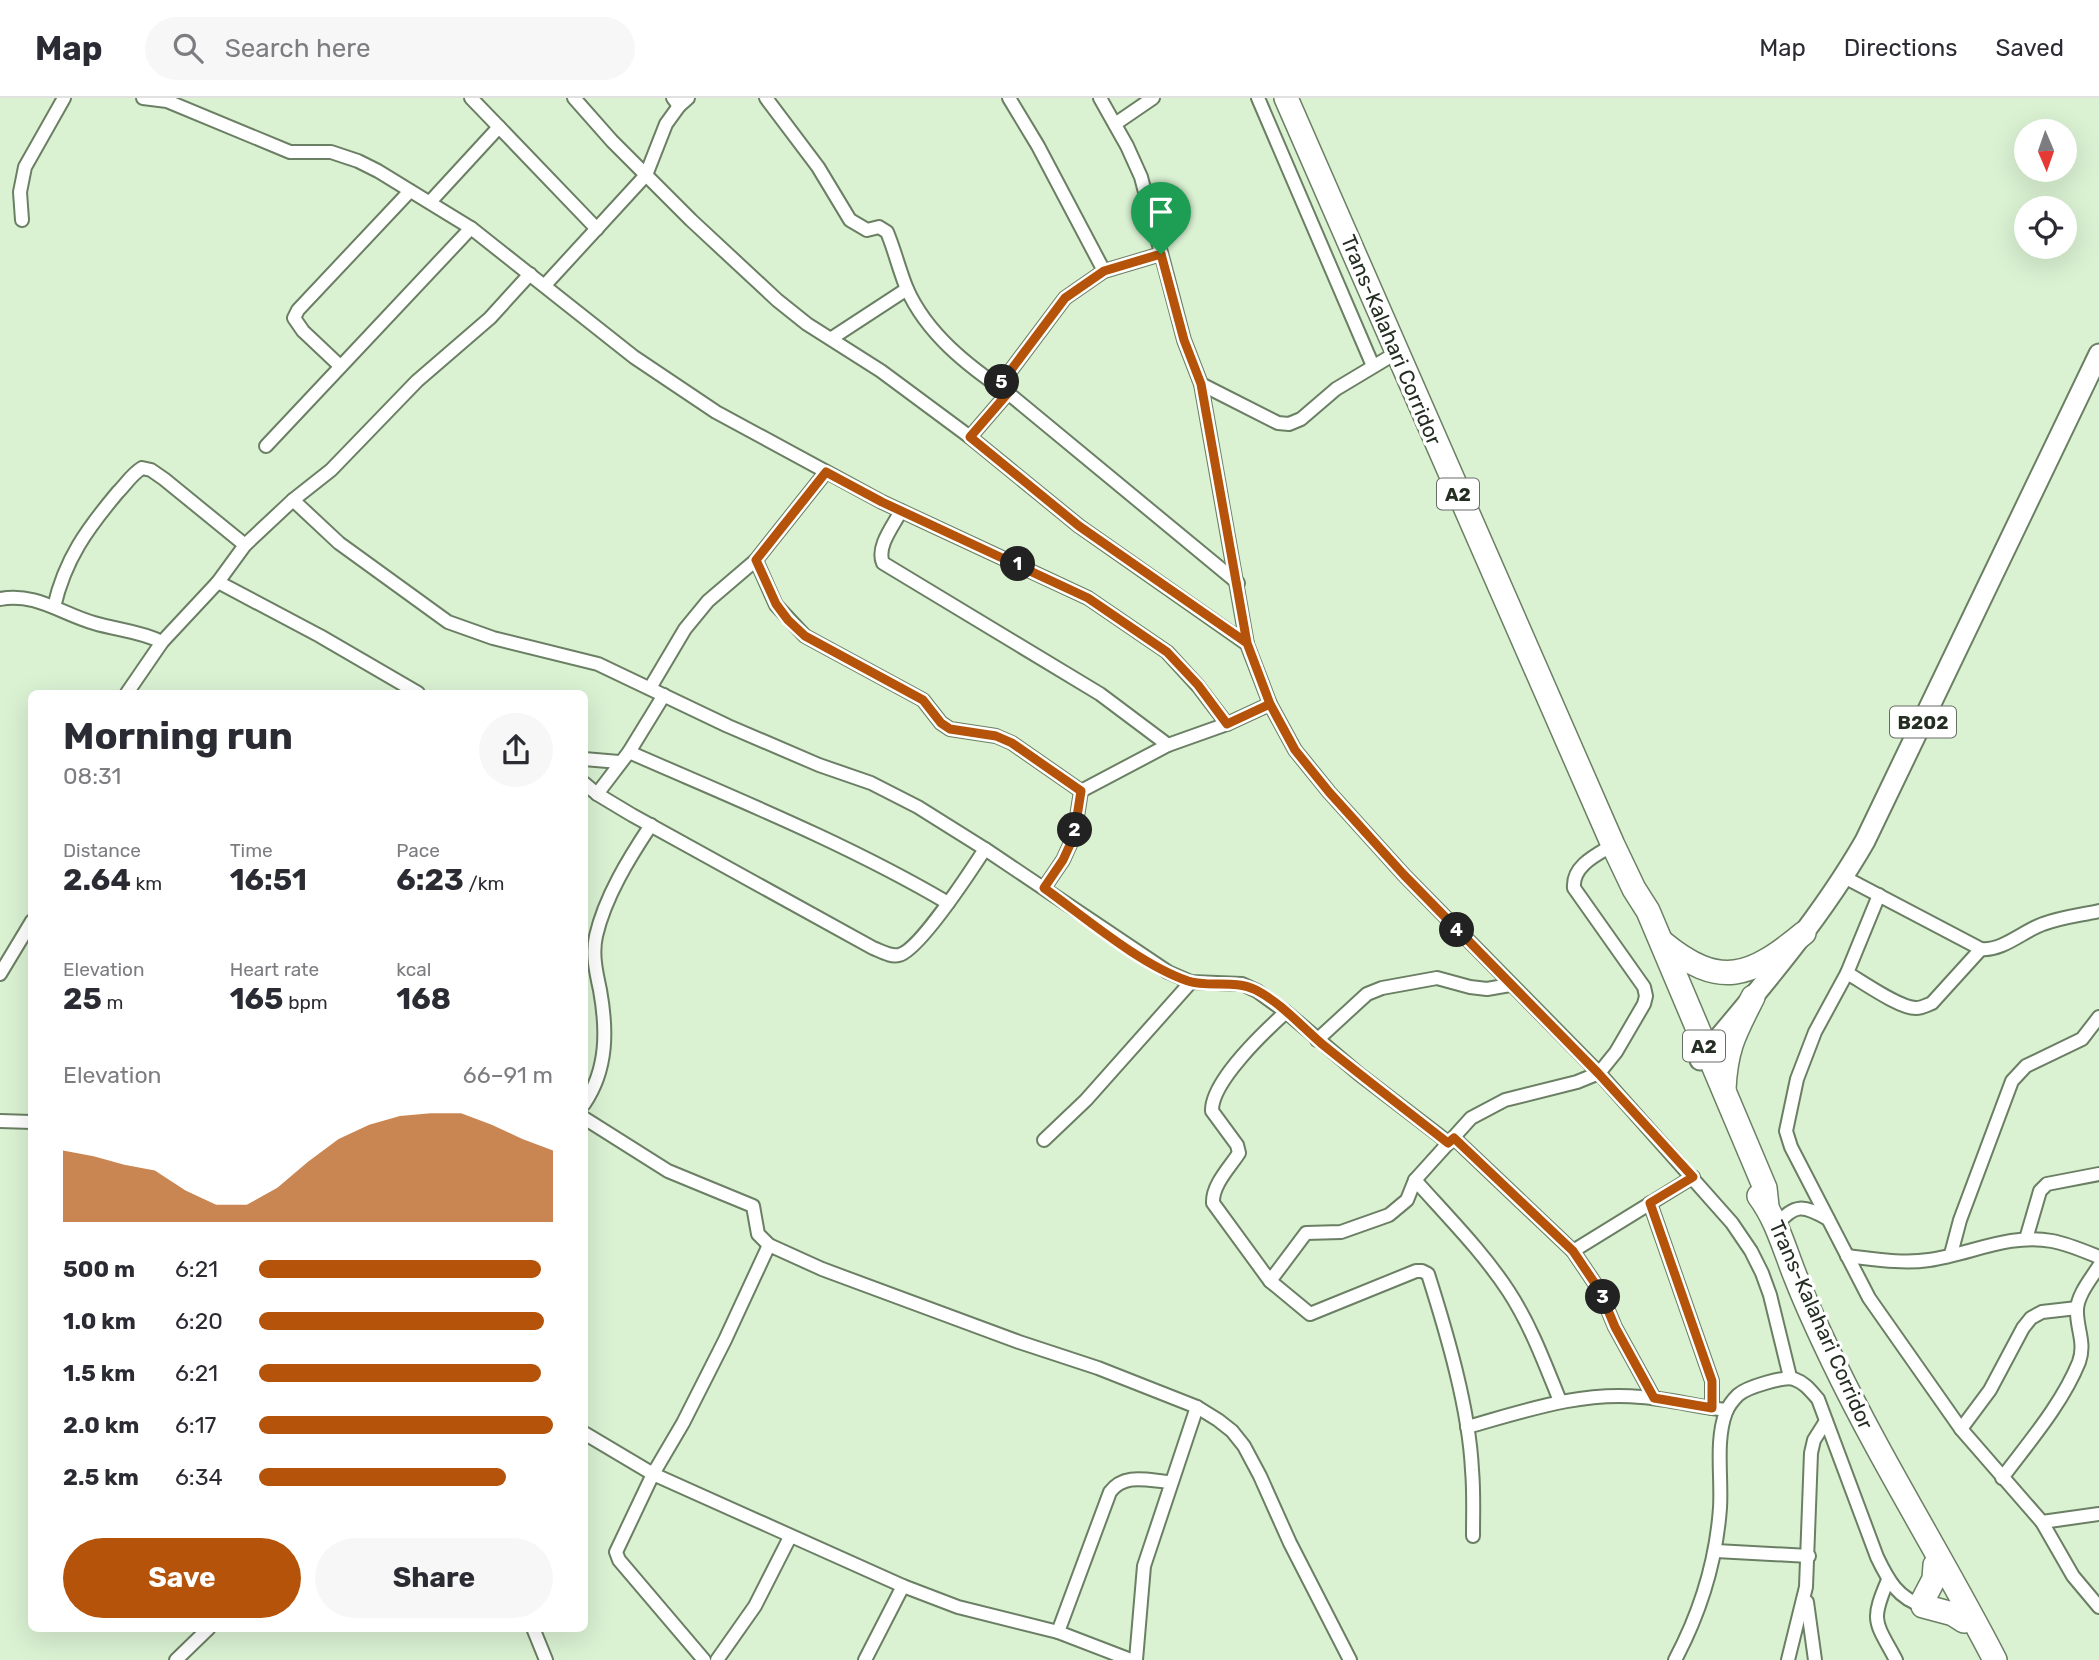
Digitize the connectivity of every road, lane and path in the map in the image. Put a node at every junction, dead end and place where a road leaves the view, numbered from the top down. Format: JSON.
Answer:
{"nodes":[{"id":1,"x":64,"y":98,"type":"edge"},
{"id":2,"x":143,"y":98,"type":"edge"},
{"id":3,"x":471,"y":98,"type":"edge"},
{"id":4,"x":574,"y":98,"type":"edge"},
{"id":5,"x":766,"y":98,"type":"edge"},
{"id":6,"x":1009,"y":98,"type":"edge"},
{"id":7,"x":1100,"y":98,"type":"edge"},
{"id":8,"x":1153,"y":98,"type":"edge"},
{"id":9,"x":1258,"y":98,"type":"edge"},
{"id":10,"x":1286,"y":98,"type":"edge"},
{"id":11,"x":680,"y":101,"type":"edge"},
{"id":12,"x":1115,"y":124,"type":"junction"},
{"id":13,"x":499,"y":127,"type":"junction"},
{"id":14,"x":646,"y":175,"type":"junction"},
{"id":15,"x":411,"y":191,"type":"junction"},
{"id":16,"x":430,"y":202,"type":"junction"},
{"id":17,"x":22,"y":220,"type":"dead end"},
{"id":18,"x":471,"y":228,"type":"junction"},
{"id":19,"x":597,"y":229,"type":"junction"},
{"id":20,"x":1161,"y":254,"type":"junction"},
{"id":21,"x":1104,"y":271,"type":"junction"},
{"id":22,"x":530,"y":274,"type":"junction"},
{"id":23,"x":545,"y":285,"type":"junction"},
{"id":24,"x":907,"y":289,"type":"junction"},
{"id":25,"x":832,"y":338,"type":"junction"},
{"id":26,"x":1396,"y":353,"type":"junction"},
{"id":27,"x":2099,"y":354,"type":"edge"},
{"id":28,"x":339,"y":365,"type":"junction"},
{"id":29,"x":1373,"y":366,"type":"junction"},
{"id":30,"x":1201,"y":384,"type":"junction"},
{"id":31,"x":1003,"y":390,"type":"junction"},
{"id":32,"x":970,"y":437,"type":"junction"},
{"id":33,"x":266,"y":446,"type":"dead end"},
{"id":34,"x":826,"y":472,"type":"junction"},
{"id":35,"x":293,"y":499,"type":"junction"},
{"id":36,"x":901,"y":512,"type":"junction"},
{"id":37,"x":245,"y":545,"type":"junction"},
{"id":38,"x":756,"y":560,"type":"junction"},
{"id":39,"x":218,"y":582,"type":"junction"},
{"id":40,"x":1238,"y":583,"type":"junction"},
{"id":41,"x":0,"y":598,"type":"edge"},
{"id":42,"x":54,"y":607,"type":"junction"},
{"id":43,"x":162,"y":642,"type":"junction"},
{"id":44,"x":1247,"y":643,"type":"junction"},
{"id":45,"x":650,"y":688,"type":"junction"},
{"id":46,"x":129,"y":690,"type":"edge"},
{"id":47,"x":413,"y":690,"type":"edge"},
{"id":48,"x":664,"y":695,"type":"junction"},
{"id":49,"x":1270,"y":704,"type":"junction"},
{"id":50,"x":1227,"y":724,"type":"junction"},
{"id":51,"x":1168,"y":745,"type":"junction"},
{"id":52,"x":624,"y":757,"type":"junction"},
{"id":53,"x":588,"y":759,"type":"edge"},
{"id":54,"x":588,"y":786,"type":"edge"},
{"id":55,"x":1081,"y":791,"type":"junction"},
{"id":56,"x":597,"y":794,"type":"junction"},
{"id":57,"x":651,"y":825,"type":"junction"},
{"id":58,"x":1613,"y":845,"type":"junction"},
{"id":59,"x":985,"y":849,"type":"junction"},
{"id":60,"x":1844,"y":877,"type":"junction"},
{"id":61,"x":1044,"y":888,"type":"junction"},
{"id":62,"x":1634,"y":889,"type":"junction"},
{"id":63,"x":1880,"y":895,"type":"junction"},
{"id":64,"x":948,"y":903,"type":"junction"},
{"id":65,"x":2099,"y":911,"type":"edge"},
{"id":66,"x":28,"y":928,"type":"edge"},
{"id":67,"x":1804,"y":933,"type":"junction"},
{"id":68,"x":1660,"y":940,"type":"junction"},
{"id":69,"x":1981,"y":949,"type":"junction"},
{"id":70,"x":1847,"y":973,"type":"junction"},
{"id":71,"x":0,"y":974,"type":"edge"},
{"id":72,"x":1191,"y":982,"type":"junction"},
{"id":73,"x":1510,"y":985,"type":"junction"},
{"id":74,"x":1753,"y":997,"type":"junction"},
{"id":75,"x":1286,"y":1012,"type":"junction"},
{"id":76,"x":2099,"y":1017,"type":"edge"},
{"id":77,"x":1317,"y":1040,"type":"junction"},
{"id":78,"x":1703,"y":1056,"type":"junction"},
{"id":79,"x":1598,"y":1073,"type":"junction"},
{"id":80,"x":1724,"y":1094,"type":"junction"},
{"id":81,"x":588,"y":1096,"type":"edge"},
{"id":82,"x":0,"y":1121,"type":"edge"},
{"id":83,"x":588,"y":1121,"type":"edge"},
{"id":84,"x":28,"y":1122,"type":"edge"},
{"id":85,"x":1044,"y":1140,"type":"dead end"},
{"id":86,"x":1451,"y":1140,"type":"junction"},
{"id":87,"x":2099,"y":1174,"type":"edge"},
{"id":88,"x":1693,"y":1177,"type":"junction"},
{"id":89,"x":1415,"y":1180,"type":"junction"},
{"id":90,"x":1650,"y":1203,"type":"junction"},
{"id":91,"x":1772,"y":1216,"type":"junction"},
{"id":92,"x":1829,"y":1219,"type":"junction"},
{"id":93,"x":2026,"y":1239,"type":"junction"},
{"id":94,"x":769,"y":1245,"type":"junction"},
{"id":95,"x":1573,"y":1251,"type":"junction"},
{"id":96,"x":1847,"y":1255,"type":"junction"},
{"id":97,"x":1951,"y":1255,"type":"junction"},
{"id":98,"x":2099,"y":1257,"type":"edge"},
{"id":99,"x":2099,"y":1266,"type":"edge"},
{"id":100,"x":1270,"y":1281,"type":"junction"},
{"id":101,"x":2077,"y":1308,"type":"junction"},
{"id":102,"x":1790,"y":1377,"type":"junction"},
{"id":103,"x":1654,"y":1398,"type":"junction"},
{"id":104,"x":1560,"y":1401,"type":"junction"},
{"id":105,"x":1197,"y":1407,"type":"junction"},
{"id":106,"x":1712,"y":1408,"type":"junction"},
{"id":107,"x":1727,"y":1410,"type":"junction"},
{"id":108,"x":1826,"y":1421,"type":"junction"},
{"id":109,"x":1467,"y":1427,"type":"junction"},
{"id":110,"x":1961,"y":1429,"type":"junction"},
{"id":111,"x":588,"y":1435,"type":"edge"},
{"id":112,"x":1875,"y":1444,"type":"junction"},
{"id":113,"x":653,"y":1474,"type":"junction"},
{"id":114,"x":2002,"y":1478,"type":"junction"},
{"id":115,"x":1171,"y":1482,"type":"junction"},
{"id":116,"x":2099,"y":1514,"type":"edge"},
{"id":117,"x":2042,"y":1522,"type":"junction"},
{"id":118,"x":790,"y":1536,"type":"junction"},
{"id":119,"x":1473,"y":1536,"type":"dead end"},
{"id":120,"x":1716,"y":1551,"type":"junction"},
{"id":121,"x":1808,"y":1556,"type":"junction"},
{"id":122,"x":1935,"y":1565,"type":"junction"},
{"id":123,"x":1888,"y":1580,"type":"junction"},
{"id":124,"x":903,"y":1586,"type":"junction"},
{"id":125,"x":1806,"y":1587,"type":"junction"},
{"id":126,"x":1954,"y":1593,"type":"junction"},
{"id":127,"x":1920,"y":1604,"type":"junction"},
{"id":128,"x":2099,"y":1607,"type":"edge"},
{"id":129,"x":1964,"y":1621,"type":"junction"},
{"id":130,"x":205,"y":1632,"type":"edge"},
{"id":131,"x":535,"y":1632,"type":"edge"},
{"id":132,"x":1058,"y":1632,"type":"junction"},
{"id":133,"x":176,"y":1660,"type":"edge"},
{"id":134,"x":546,"y":1660,"type":"edge"},
{"id":135,"x":704,"y":1660,"type":"edge"},
{"id":136,"x":717,"y":1660,"type":"edge"},
{"id":137,"x":865,"y":1660,"type":"edge"},
{"id":138,"x":1133,"y":1660,"type":"edge"},
{"id":139,"x":1350,"y":1660,"type":"edge"},
{"id":140,"x":1675,"y":1660,"type":"edge"},
{"id":141,"x":1788,"y":1660,"type":"edge"},
{"id":142,"x":1815,"y":1660,"type":"edge"},
{"id":143,"x":1896,"y":1660,"type":"edge"},
{"id":144,"x":1985,"y":1660,"type":"edge"},
{"id":145,"x":1995,"y":1660,"type":"edge"}],
"edges":[{"from":1,"to":17,"type":"street"},
{"from":2,"to":15,"type":"street"},
{"from":3,"to":13,"type":"street"},
{"from":4,"to":14,"type":"street"},
{"from":5,"to":24,"type":"street"},
{"from":6,"to":21,"type":"street"},
{"from":7,"to":12,"type":"street"},
{"from":8,"to":12,"type":"street"},
{"from":9,"to":29,"type":"street"},
{"from":10,"to":26,"type":"highway","name":"Trans-Kalahari Corridor","number":"A2"},
{"from":11,"to":14,"type":"street"},
{"from":12,"to":20,"type":"street"},
{"from":13,"to":16,"type":"street"},
{"from":13,"to":19,"type":"street"},
{"from":14,"to":19,"type":"street"},
{"from":14,"to":25,"type":"street"},
{"from":15,"to":16,"type":"street"},
{"from":15,"to":28,"type":"street"},
{"from":16,"to":18,"type":"street"},
{"from":18,"to":22,"type":"street"},
{"from":18,"to":28,"type":"street"},
{"from":19,"to":23,"type":"street"},
{"from":20,"to":21,"type":"street"},
{"from":20,"to":30,"type":"street"},
{"from":21,"to":31,"type":"street"},
{"from":22,"to":23,"type":"street"},
{"from":22,"to":35,"type":"street"},
{"from":23,"to":34,"type":"street"},
{"from":24,"to":25,"type":"street"},
{"from":24,"to":31,"type":"street"},
{"from":25,"to":32,"type":"street"},
{"from":26,"to":29,"type":"street"},
{"from":26,"to":58,"type":"highway","name":"Trans-Kalahari Corridor","number":"A2"},
{"from":27,"to":60,"type":"main road","number":"B202"},
{"from":28,"to":33,"type":"street"},
{"from":29,"to":30,"type":"street"},
{"from":30,"to":40,"type":"street"},
{"from":31,"to":32,"type":"street"},
{"from":31,"to":40,"type":"street"},
{"from":32,"to":44,"type":"street"},
{"from":34,"to":36,"type":"street"},
{"from":34,"to":38,"type":"street"},
{"from":35,"to":37,"type":"street"},
{"from":35,"to":45,"type":"street"},
{"from":36,"to":50,"type":"street"},
{"from":36,"to":51,"type":"street"},
{"from":37,"to":39,"type":"street"},
{"from":37,"to":42,"type":"street"},
{"from":38,"to":45,"type":"street"},
{"from":38,"to":55,"type":"street"},
{"from":39,"to":43,"type":"street"},
{"from":39,"to":47,"type":"street"},
{"from":40,"to":44,"type":"street"},
{"from":41,"to":42,"type":"street"},
{"from":42,"to":43,"type":"street"},
{"from":43,"to":46,"type":"street"},
{"from":44,"to":49,"type":"street"},
{"from":45,"to":48,"type":"street"},
{"from":48,"to":52,"type":"street"},
{"from":48,"to":59,"type":"street"},
{"from":49,"to":50,"type":"street"},
{"from":49,"to":73,"type":"street"},
{"from":50,"to":51,"type":"street"},
{"from":51,"to":55,"type":"street"},
{"from":52,"to":53,"type":"street"},
{"from":52,"to":56,"type":"street"},
{"from":52,"to":64,"type":"street"},
{"from":54,"to":56,"type":"street"},
{"from":55,"to":61,"type":"street"},
{"from":56,"to":57,"type":"street"},
{"from":57,"to":64,"type":"street"},
{"from":57,"to":81,"type":"street"},
{"from":58,"to":62,"type":"highway","name":"Trans-Kalahari Corridor","number":"A2"},
{"from":58,"to":79,"type":"street"},
{"from":59,"to":61,"type":"street"},
{"from":59,"to":64,"type":"street"},
{"from":60,"to":63,"type":"street"},
{"from":60,"to":67,"type":"main road","number":"B202"},
{"from":61,"to":72,"type":"street"},
{"from":62,"to":68,"type":"highway","name":"Trans-Kalahari Corridor","number":"A2"},
{"from":62,"to":78,"type":"highway","name":"Trans-Kalahari Corridor","number":"A2"},
{"from":63,"to":69,"type":"street"},
{"from":63,"to":70,"type":"street"},
{"from":65,"to":69,"type":"street"},
{"from":66,"to":71,"type":"street"},
{"from":67,"to":68,"type":"highway"},
{"from":67,"to":74,"type":"main road","number":"B202"},
{"from":68,"to":78,"type":"highway","name":"Trans-Kalahari Corridor","number":"A2"},
{"from":69,"to":70,"type":"street"},
{"from":70,"to":92,"type":"street"},
{"from":72,"to":75,"type":"street"},
{"from":72,"to":85,"type":"street"},
{"from":73,"to":77,"type":"street"},
{"from":73,"to":79,"type":"street"},
{"from":74,"to":78,"type":"main road","number":"B202"},
{"from":74,"to":80,"type":"highway"},
{"from":75,"to":77,"type":"street"},
{"from":75,"to":100,"type":"street"},
{"from":76,"to":97,"type":"street"},
{"from":77,"to":86,"type":"street"},
{"from":78,"to":80,"type":"highway","name":"Trans-Kalahari Corridor","number":"A2"},
{"from":78,"to":91,"type":"highway","name":"Trans-Kalahari Corridor","number":"A2"},
{"from":79,"to":86,"type":"street"},
{"from":79,"to":88,"type":"street"},
{"from":80,"to":91,"type":"highway","name":"Trans-Kalahari Corridor","number":"A2"},
{"from":82,"to":84,"type":"street"},
{"from":83,"to":94,"type":"street"},
{"from":86,"to":89,"type":"street"},
{"from":86,"to":95,"type":"street"},
{"from":87,"to":93,"type":"street"},
{"from":88,"to":90,"type":"street"},
{"from":88,"to":102,"type":"street"},
{"from":89,"to":100,"type":"street"},
{"from":89,"to":104,"type":"street"},
{"from":90,"to":95,"type":"street"},
{"from":90,"to":106,"type":"street"},
{"from":91,"to":92,"type":"street"},
{"from":91,"to":112,"type":"highway","name":"Trans-Kalahari Corridor","number":"A2"},
{"from":92,"to":96,"type":"street"},
{"from":93,"to":97,"type":"street"},
{"from":93,"to":98,"type":"street"},
{"from":94,"to":105,"type":"street"},
{"from":94,"to":113,"type":"street"},
{"from":95,"to":103,"type":"street"},
{"from":96,"to":97,"type":"street"},
{"from":96,"to":110,"type":"street"},
{"from":99,"to":101,"type":"street"},
{"from":100,"to":109,"type":"street"},
{"from":101,"to":110,"type":"street"},
{"from":101,"to":114,"type":"street"},
{"from":102,"to":107,"type":"street"},
{"from":102,"to":108,"type":"street"},
{"from":103,"to":104,"type":"street"},
{"from":103,"to":106,"type":"street"},
{"from":104,"to":109,"type":"street"},
{"from":105,"to":115,"type":"street"},
{"from":105,"to":139,"type":"street"},
{"from":106,"to":107,"type":"street"},
{"from":107,"to":120,"type":"street"},
{"from":108,"to":121,"type":"street"},
{"from":108,"to":123,"type":"street"},
{"from":109,"to":119,"type":"street"},
{"from":110,"to":114,"type":"street"},
{"from":111,"to":113,"type":"street"},
{"from":112,"to":122,"type":"highway","name":"Trans-Kalahari Corridor","number":"A2"},
{"from":112,"to":126,"type":"highway","name":"Trans-Kalahari Corridor","number":"A2"},
{"from":113,"to":118,"type":"street"},
{"from":113,"to":135,"type":"street"},
{"from":114,"to":117,"type":"street"},
{"from":115,"to":132,"type":"street"},
{"from":115,"to":138,"type":"street"},
{"from":116,"to":117,"type":"street"},
{"from":117,"to":128,"type":"street"},
{"from":118,"to":124,"type":"street"},
{"from":118,"to":136,"type":"street"},
{"from":120,"to":121,"type":"street"},
{"from":120,"to":140,"type":"street"},
{"from":121,"to":125,"type":"street"},
{"from":122,"to":126,"type":"highway","name":"Trans-Kalahari Corridor","number":"A2"},
{"from":122,"to":127,"type":"highway"},
{"from":123,"to":127,"type":"street"},
{"from":123,"to":143,"type":"street"},
{"from":124,"to":132,"type":"street"},
{"from":124,"to":137,"type":"street"},
{"from":125,"to":141,"type":"street"},
{"from":125,"to":142,"type":"street"},
{"from":126,"to":127,"type":"street"},
{"from":126,"to":129,"type":"highway","number":"A2"},
{"from":126,"to":145,"type":"highway","number":"A2"},
{"from":127,"to":129,"type":"highway"},
{"from":129,"to":144,"type":"highway","number":"A2"},
{"from":130,"to":133,"type":"street"},
{"from":131,"to":134,"type":"street"},
{"from":132,"to":138,"type":"street"}]}
